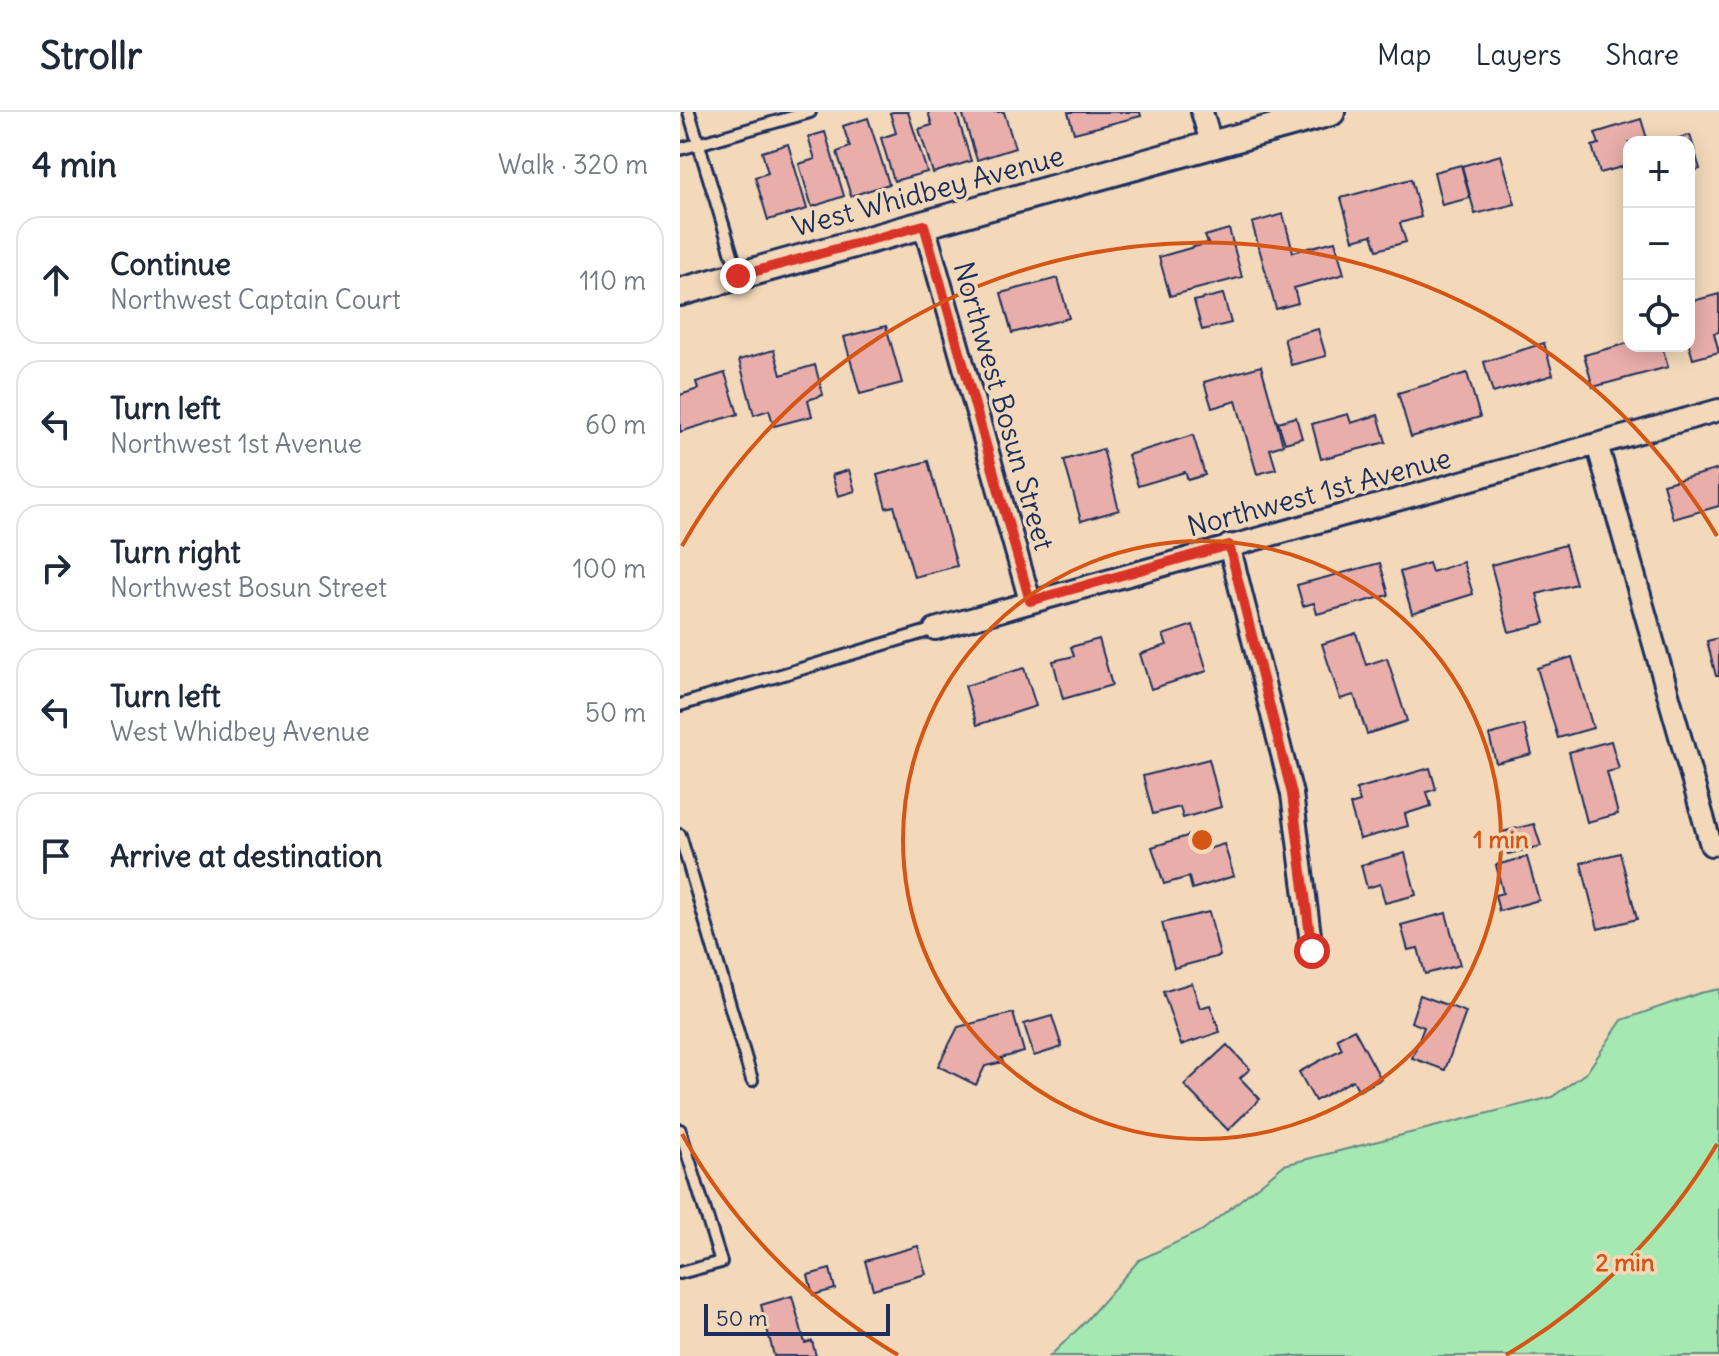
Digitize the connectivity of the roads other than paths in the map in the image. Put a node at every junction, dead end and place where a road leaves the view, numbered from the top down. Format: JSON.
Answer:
{"nodes":[{"id":1,"x":689,"y":112,"type":"edge"},
{"id":2,"x":810,"y":112,"type":"edge"},
{"id":3,"x":1202,"y":112,"type":"edge"},
{"id":4,"x":1331,"y":112,"type":"edge"},
{"id":5,"x":699,"y":144,"type":"junction"},
{"id":6,"x":1212,"y":146,"type":"junction"},
{"id":7,"x":680,"y":149,"type":"edge"},
{"id":8,"x":924,"y":225,"type":"junction"},
{"id":9,"x":738,"y":276,"type":"junction"},
{"id":10,"x":680,"y":292,"type":"edge"},
{"id":11,"x":1719,"y":410,"type":"edge"},
{"id":12,"x":1597,"y":444,"type":"junction"},
{"id":13,"x":1229,"y":545,"type":"junction"},
{"id":14,"x":1030,"y":601,"type":"junction"},
{"id":15,"x":935,"y":629,"type":"joint"},
{"id":16,"x":680,"y":705,"type":"edge"},
{"id":17,"x":680,"y":835,"type":"edge"},
{"id":18,"x":1711,"y":845,"type":"dead end"},
{"id":19,"x":1312,"y":951,"type":"dead end"},
{"id":20,"x":752,"y":1080,"type":"dead end"},
{"id":21,"x":680,"y":1130,"type":"edge"},
{"id":22,"x":680,"y":1273,"type":"edge"}],
"edges":[{"from":1,"to":5,"type":"lane"},
{"from":2,"to":5,"type":"lane"},
{"from":3,"to":6,"type":"street"},
{"from":4,"to":6,"type":"street","name":"West Whidbey Avenue"},
{"from":5,"to":7,"type":"lane"},
{"from":5,"to":9,"type":"lane"},
{"from":6,"to":8,"type":"street","name":"West Whidbey Avenue"},
{"from":8,"to":9,"type":"street","name":"West Whidbey Avenue"},
{"from":8,"to":14,"type":"street","name":"Northwest Bosun Street"},
{"from":9,"to":10,"type":"street","name":"West Whidbey Avenue"},
{"from":11,"to":12,"type":"street","name":"Northwest 1st Avenue"},
{"from":12,"to":13,"type":"street","name":"Northwest 1st Avenue"},
{"from":12,"to":18,"type":"street"},
{"from":13,"to":14,"type":"street","name":"Northwest 1st Avenue"},
{"from":13,"to":19,"type":"street"},
{"from":14,"to":15,"type":"street","name":"Northwest 1st Avenue"},
{"from":15,"to":16,"type":"lane"},
{"from":17,"to":20,"type":"lane"},
{"from":21,"to":22,"type":"lane"}]}
